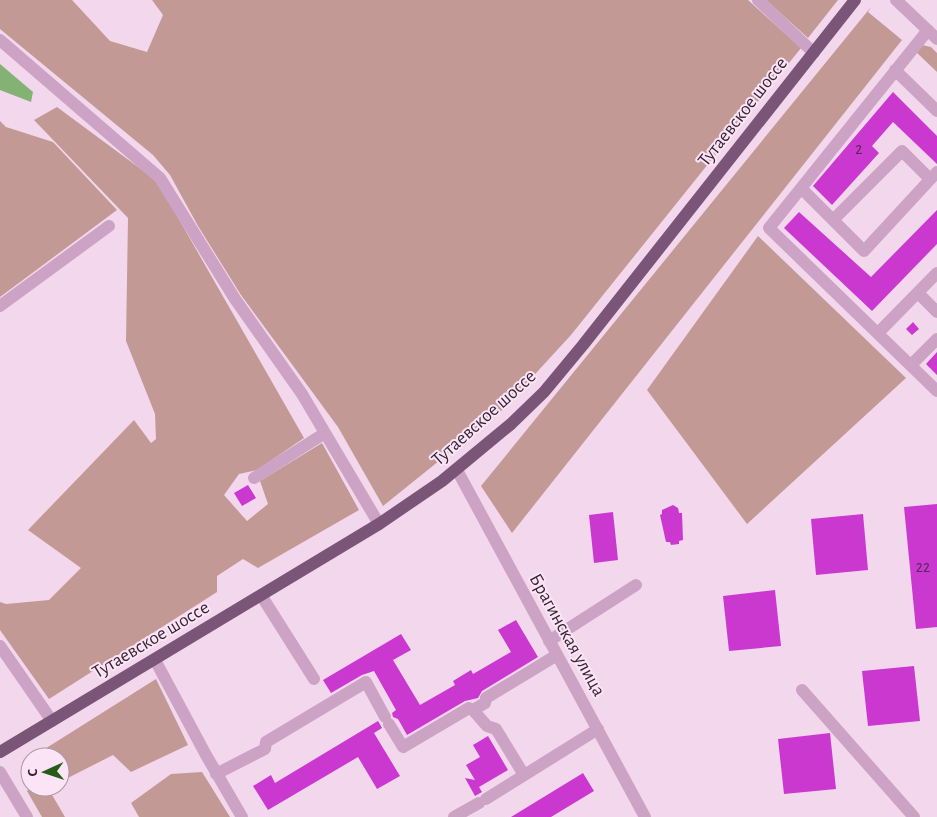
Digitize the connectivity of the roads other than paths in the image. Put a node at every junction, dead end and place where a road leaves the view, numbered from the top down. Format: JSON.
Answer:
{"nodes":[{"id":1,"x":758,"y":0,"type":"edge"},
{"id":2,"x":855,"y":0,"type":"edge"},
{"id":3,"x":896,"y":0,"type":"edge"},
{"id":4,"x":928,"y":30,"type":"junction"},
{"id":5,"x":0,"y":40,"type":"edge"},
{"id":6,"x":937,"y":40,"type":"edge"},
{"id":7,"x":814,"y":52,"type":"junction"},
{"id":8,"x":895,"y":70,"type":"junction"},
{"id":9,"x":937,"y":111,"type":"edge"},
{"id":10,"x":934,"y":175,"type":"edge"},
{"id":11,"x":801,"y":188,"type":"junction"},
{"id":12,"x":833,"y":220,"type":"junction"},
{"id":13,"x":109,"y":226,"type":"dead end"},
{"id":14,"x":937,"y":272,"type":"edge"},
{"id":15,"x":918,"y":292,"type":"junction"},
{"id":16,"x":0,"y":306,"type":"edge"},
{"id":17,"x":937,"y":312,"type":"edge"},
{"id":18,"x":878,"y":333,"type":"junction"},
{"id":19,"x":937,"y":339,"type":"edge"},
{"id":20,"x":911,"y":365,"type":"junction"},
{"id":21,"x":937,"y":391,"type":"edge"},
{"id":22,"x":325,"y":433,"type":"junction"},
{"id":23,"x":457,"y":470,"type":"junction"},
{"id":24,"x":254,"y":478,"type":"dead end"},
{"id":25,"x":379,"y":524,"type":"junction"},
{"id":26,"x":636,"y":585,"type":"dead end"},
{"id":27,"x":261,"y":595,"type":"junction"},
{"id":28,"x":549,"y":641,"type":"junction"},
{"id":29,"x":0,"y":646,"type":"edge"},
{"id":30,"x":557,"y":654,"type":"junction"},
{"id":31,"x":155,"y":660,"type":"junction"},
{"id":32,"x":314,"y":679,"type":"dead end"},
{"id":33,"x":802,"y":690,"type":"dead end"},
{"id":34,"x":473,"y":710,"type":"junction"},
{"id":35,"x":52,"y":721,"type":"junction"},
{"id":36,"x":598,"y":729,"type":"junction"},
{"id":37,"x":0,"y":752,"type":"edge"},
{"id":38,"x":0,"y":772,"type":"edge"},
{"id":39,"x":216,"y":774,"type":"junction"},
{"id":40,"x":524,"y":775,"type":"junction"},
{"id":41,"x":27,"y":817,"type":"edge"},
{"id":42,"x":242,"y":817,"type":"edge"},
{"id":43,"x":454,"y":817,"type":"edge"},
{"id":44,"x":646,"y":817,"type":"edge"},
{"id":45,"x":914,"y":817,"type":"edge"}],
"edges":[{"from":1,"to":7,"type":"street"},
{"from":2,"to":7,"type":"main road","name":"Тутаевское шоссе"},
{"from":3,"to":4,"type":"street"},
{"from":4,"to":6,"type":"street"},
{"from":4,"to":8,"type":"street"},
{"from":5,"to":22,"type":"street"},
{"from":7,"to":23,"type":"main road","name":"Тутаевское шоссе"},
{"from":8,"to":9,"type":"street"},
{"from":8,"to":11,"type":"street"},
{"from":10,"to":12,"type":"street"},
{"from":10,"to":12,"type":"street"},
{"from":11,"to":12,"type":"street"},
{"from":11,"to":18,"type":"street"},
{"from":13,"to":16,"type":"street"},
{"from":14,"to":15,"type":"street"},
{"from":15,"to":17,"type":"street"},
{"from":15,"to":18,"type":"street"},
{"from":18,"to":20,"type":"street"},
{"from":19,"to":20,"type":"street"},
{"from":20,"to":21,"type":"street"},
{"from":22,"to":24,"type":"street"},
{"from":22,"to":25,"type":"street"},
{"from":23,"to":25,"type":"main road","name":"Тутаевское шоссе"},
{"from":23,"to":28,"type":"street","name":"Брагинская улица"},
{"from":25,"to":27,"type":"main road","name":"Тутаевское шоссе"},
{"from":26,"to":28,"type":"street"},
{"from":27,"to":31,"type":"main road","name":"Тутаевское шоссе"},
{"from":27,"to":32,"type":"street"},
{"from":28,"to":30,"type":"street","name":"Брагинская улица"},
{"from":29,"to":35,"type":"street"},
{"from":30,"to":34,"type":"street"},
{"from":30,"to":36,"type":"street","name":"Брагинская улица"},
{"from":31,"to":35,"type":"main road","name":"Тутаевское шоссе"},
{"from":31,"to":39,"type":"street"},
{"from":33,"to":45,"type":"street"},
{"from":34,"to":39,"type":"street"},
{"from":34,"to":40,"type":"street"},
{"from":35,"to":37,"type":"main road","name":"Тутаевское шоссе"},
{"from":36,"to":40,"type":"street"},
{"from":36,"to":44,"type":"street","name":"Брагинская улица"},
{"from":38,"to":41,"type":"street"},
{"from":39,"to":42,"type":"street"},
{"from":40,"to":43,"type":"street"}]}
